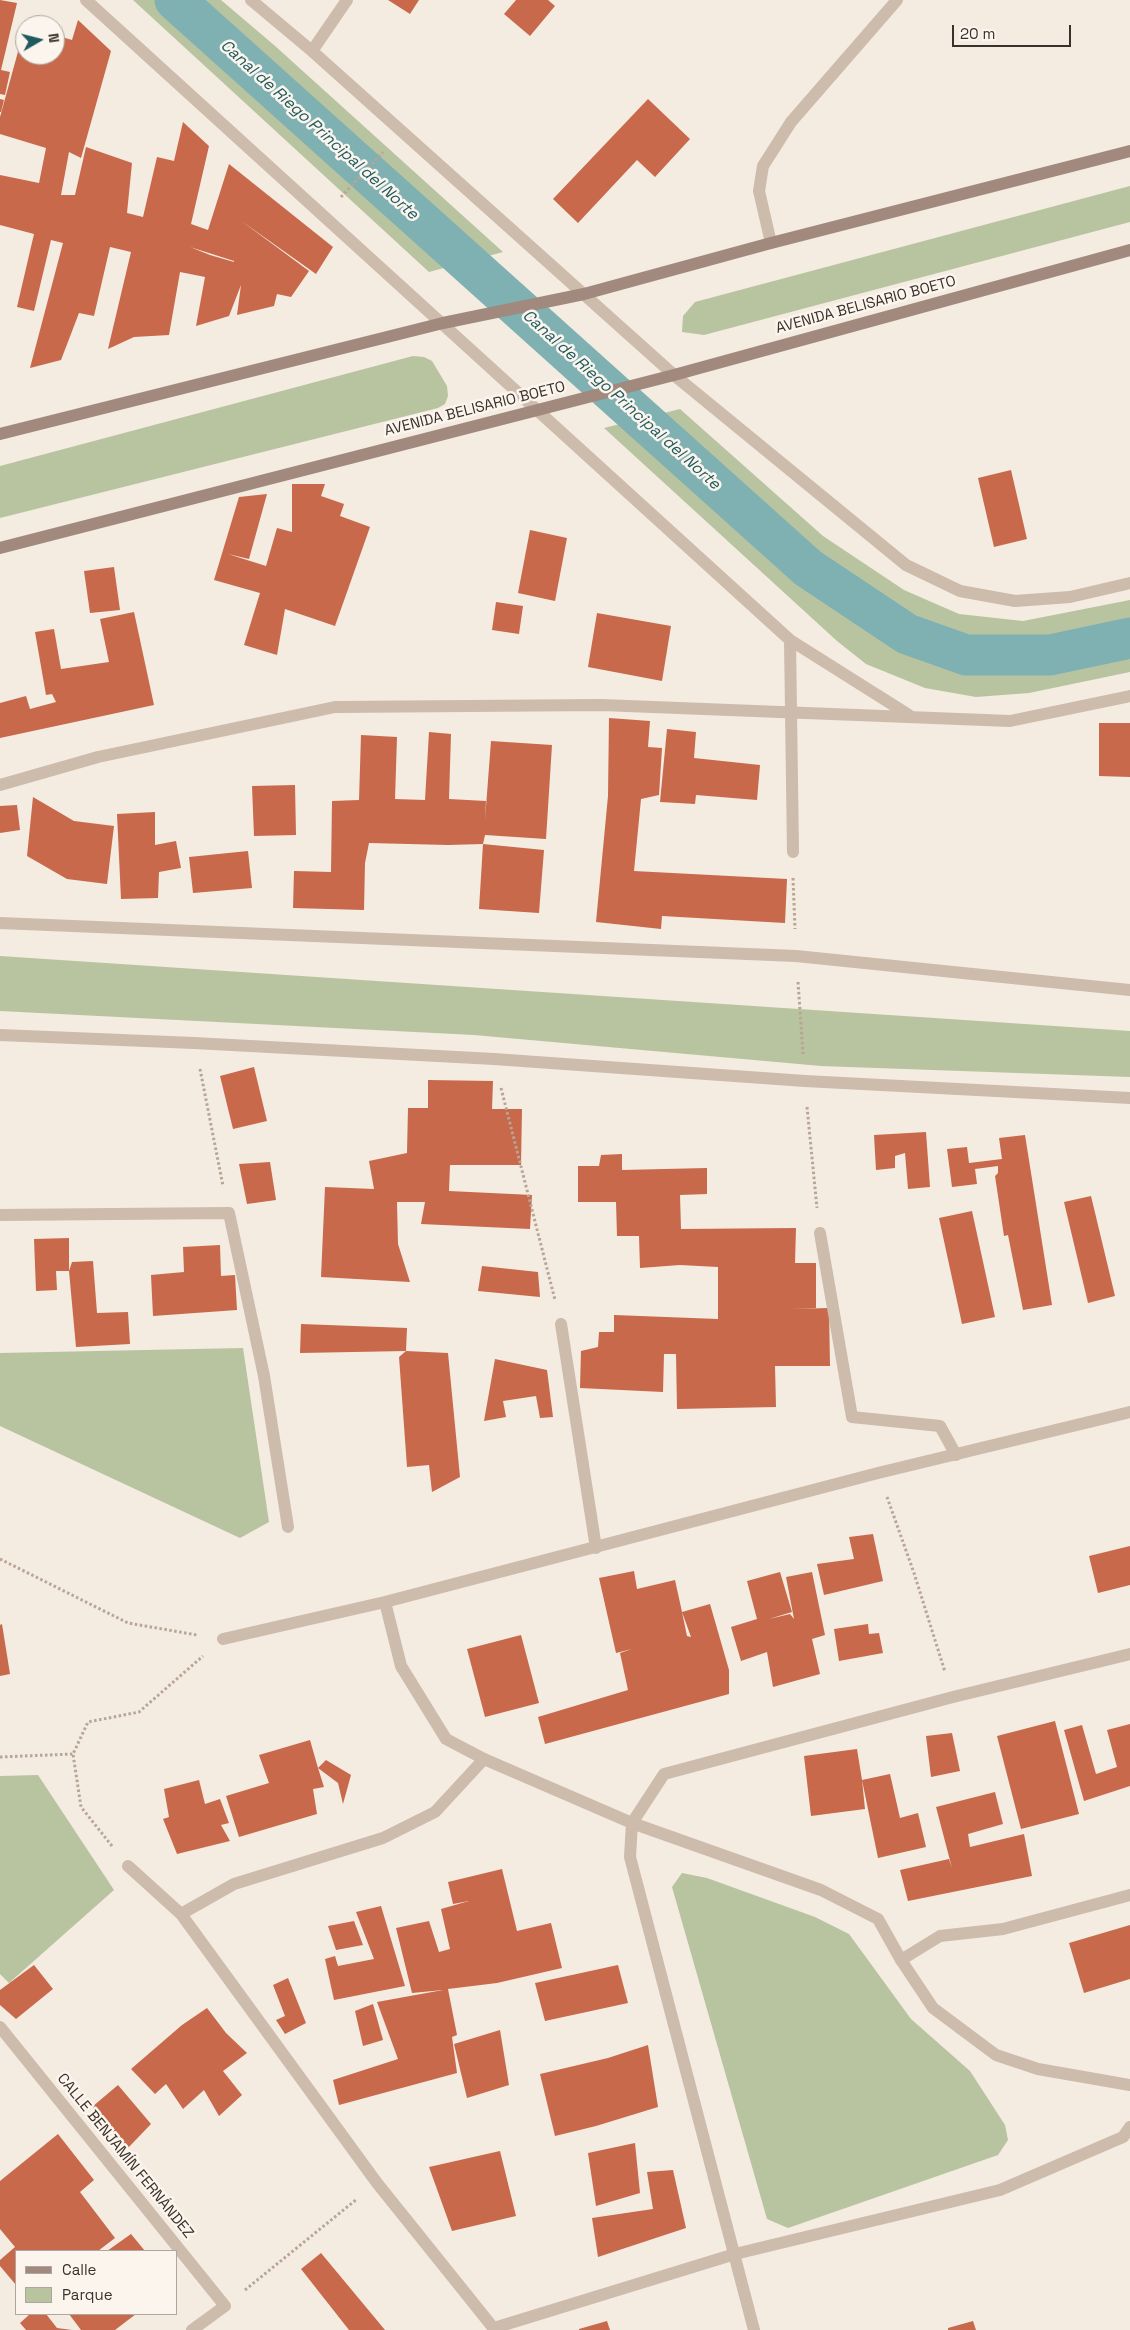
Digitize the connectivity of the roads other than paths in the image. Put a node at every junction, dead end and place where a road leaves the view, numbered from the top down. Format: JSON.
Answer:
{"nodes":[{"id":1,"x":86,"y":0,"type":"edge"},
{"id":2,"x":251,"y":0,"type":"edge"},
{"id":3,"x":347,"y":0,"type":"edge"},
{"id":4,"x":897,"y":0,"type":"edge"},
{"id":5,"x":312,"y":51,"type":"junction"},
{"id":6,"x":1130,"y":151,"type":"edge"},
{"id":7,"x":771,"y":243,"type":"junction"},
{"id":8,"x":1130,"y":250,"type":"edge"},
{"id":9,"x":584,"y":294,"type":"junction"},
{"id":10,"x":443,"y":323,"type":"junction"},
{"id":11,"x":674,"y":375,"type":"junction"},
{"id":12,"x":536,"y":410,"type":"junction"},
{"id":13,"x":0,"y":434,"type":"edge"},
{"id":14,"x":0,"y":548,"type":"edge"},
{"id":15,"x":1130,"y":583,"type":"edge"},
{"id":16,"x":790,"y":640,"type":"junction"},
{"id":17,"x":1130,"y":696,"type":"edge"},
{"id":18,"x":790,"y":712,"type":"junction"},
{"id":19,"x":912,"y":717,"type":"junction"},
{"id":20,"x":0,"y":785,"type":"edge"},
{"id":21,"x":793,"y":852,"type":"road end"},
{"id":22,"x":0,"y":923,"type":"edge"},
{"id":23,"x":1130,"y":990,"type":"edge"},
{"id":24,"x":0,"y":1035,"type":"edge"},
{"id":25,"x":1130,"y":1098,"type":"edge"},
{"id":26,"x":0,"y":1215,"type":"edge"},
{"id":27,"x":820,"y":1233,"type":"road end"},
{"id":28,"x":561,"y":1324,"type":"road end"},
{"id":29,"x":1130,"y":1412,"type":"edge"},
{"id":30,"x":956,"y":1455,"type":"junction"},
{"id":31,"x":288,"y":1527,"type":"dead end"},
{"id":32,"x":596,"y":1548,"type":"junction"},
{"id":33,"x":385,"y":1602,"type":"junction"},
{"id":34,"x":223,"y":1639,"type":"road end"},
{"id":35,"x":1130,"y":1654,"type":"edge"},
{"id":36,"x":484,"y":1759,"type":"junction"},
{"id":37,"x":632,"y":1823,"type":"junction"},
{"id":38,"x":128,"y":1866,"type":"road end"},
{"id":39,"x":1130,"y":1895,"type":"edge"},
{"id":40,"x":181,"y":1914,"type":"junction"},
{"id":41,"x":901,"y":1960,"type":"junction"},
{"id":42,"x":0,"y":2027,"type":"edge"},
{"id":43,"x":1130,"y":2085,"type":"edge"},
{"id":44,"x":1130,"y":2127,"type":"edge"},
{"id":45,"x":735,"y":2254,"type":"junction"},
{"id":46,"x":495,"y":2329,"type":"edge"},
{"id":47,"x":192,"y":2330,"type":"edge"},
{"id":48,"x":754,"y":2330,"type":"edge"}],
"edges":[{"from":1,"to":10,"type":"street"},
{"from":2,"to":5,"type":"street"},
{"from":3,"to":5,"type":"street"},
{"from":4,"to":7,"type":"street"},
{"from":5,"to":9,"type":"street"},
{"from":6,"to":7,"type":"street"},
{"from":7,"to":9,"type":"street"},
{"from":8,"to":11,"type":"street","name":"AVENIDA BELISARIO BOETO"},
{"from":9,"to":10,"type":"street"},
{"from":9,"to":11,"type":"street"},
{"from":10,"to":12,"type":"street"},
{"from":10,"to":13,"type":"street"},
{"from":11,"to":12,"type":"street","name":"AVENIDA BELISARIO BOETO"},
{"from":11,"to":15,"type":"street"},
{"from":12,"to":14,"type":"street","name":"AVENIDA BELISARIO BOETO"},
{"from":12,"to":16,"type":"street"},
{"from":16,"to":18,"type":"street"},
{"from":16,"to":19,"type":"street"},
{"from":17,"to":19,"type":"street"},
{"from":18,"to":19,"type":"street"},
{"from":18,"to":20,"type":"street"},
{"from":18,"to":21,"type":"street"},
{"from":22,"to":23,"type":"street"},
{"from":24,"to":25,"type":"street"},
{"from":26,"to":31,"type":"street"},
{"from":27,"to":30,"type":"street"},
{"from":28,"to":32,"type":"street"},
{"from":29,"to":30,"type":"street"},
{"from":30,"to":32,"type":"street"},
{"from":32,"to":33,"type":"street"},
{"from":33,"to":34,"type":"street"},
{"from":33,"to":36,"type":"street"},
{"from":35,"to":37,"type":"street"},
{"from":36,"to":37,"type":"street"},
{"from":36,"to":40,"type":"street"},
{"from":37,"to":41,"type":"street"},
{"from":37,"to":45,"type":"street"},
{"from":38,"to":40,"type":"street"},
{"from":39,"to":41,"type":"street"},
{"from":40,"to":46,"type":"street"},
{"from":41,"to":43,"type":"street"},
{"from":42,"to":47,"type":"street","name":"CALLE BENJAMÍN FERNÁNDEZ"},
{"from":44,"to":45,"type":"street"},
{"from":45,"to":46,"type":"street"},
{"from":45,"to":48,"type":"street"}]}
